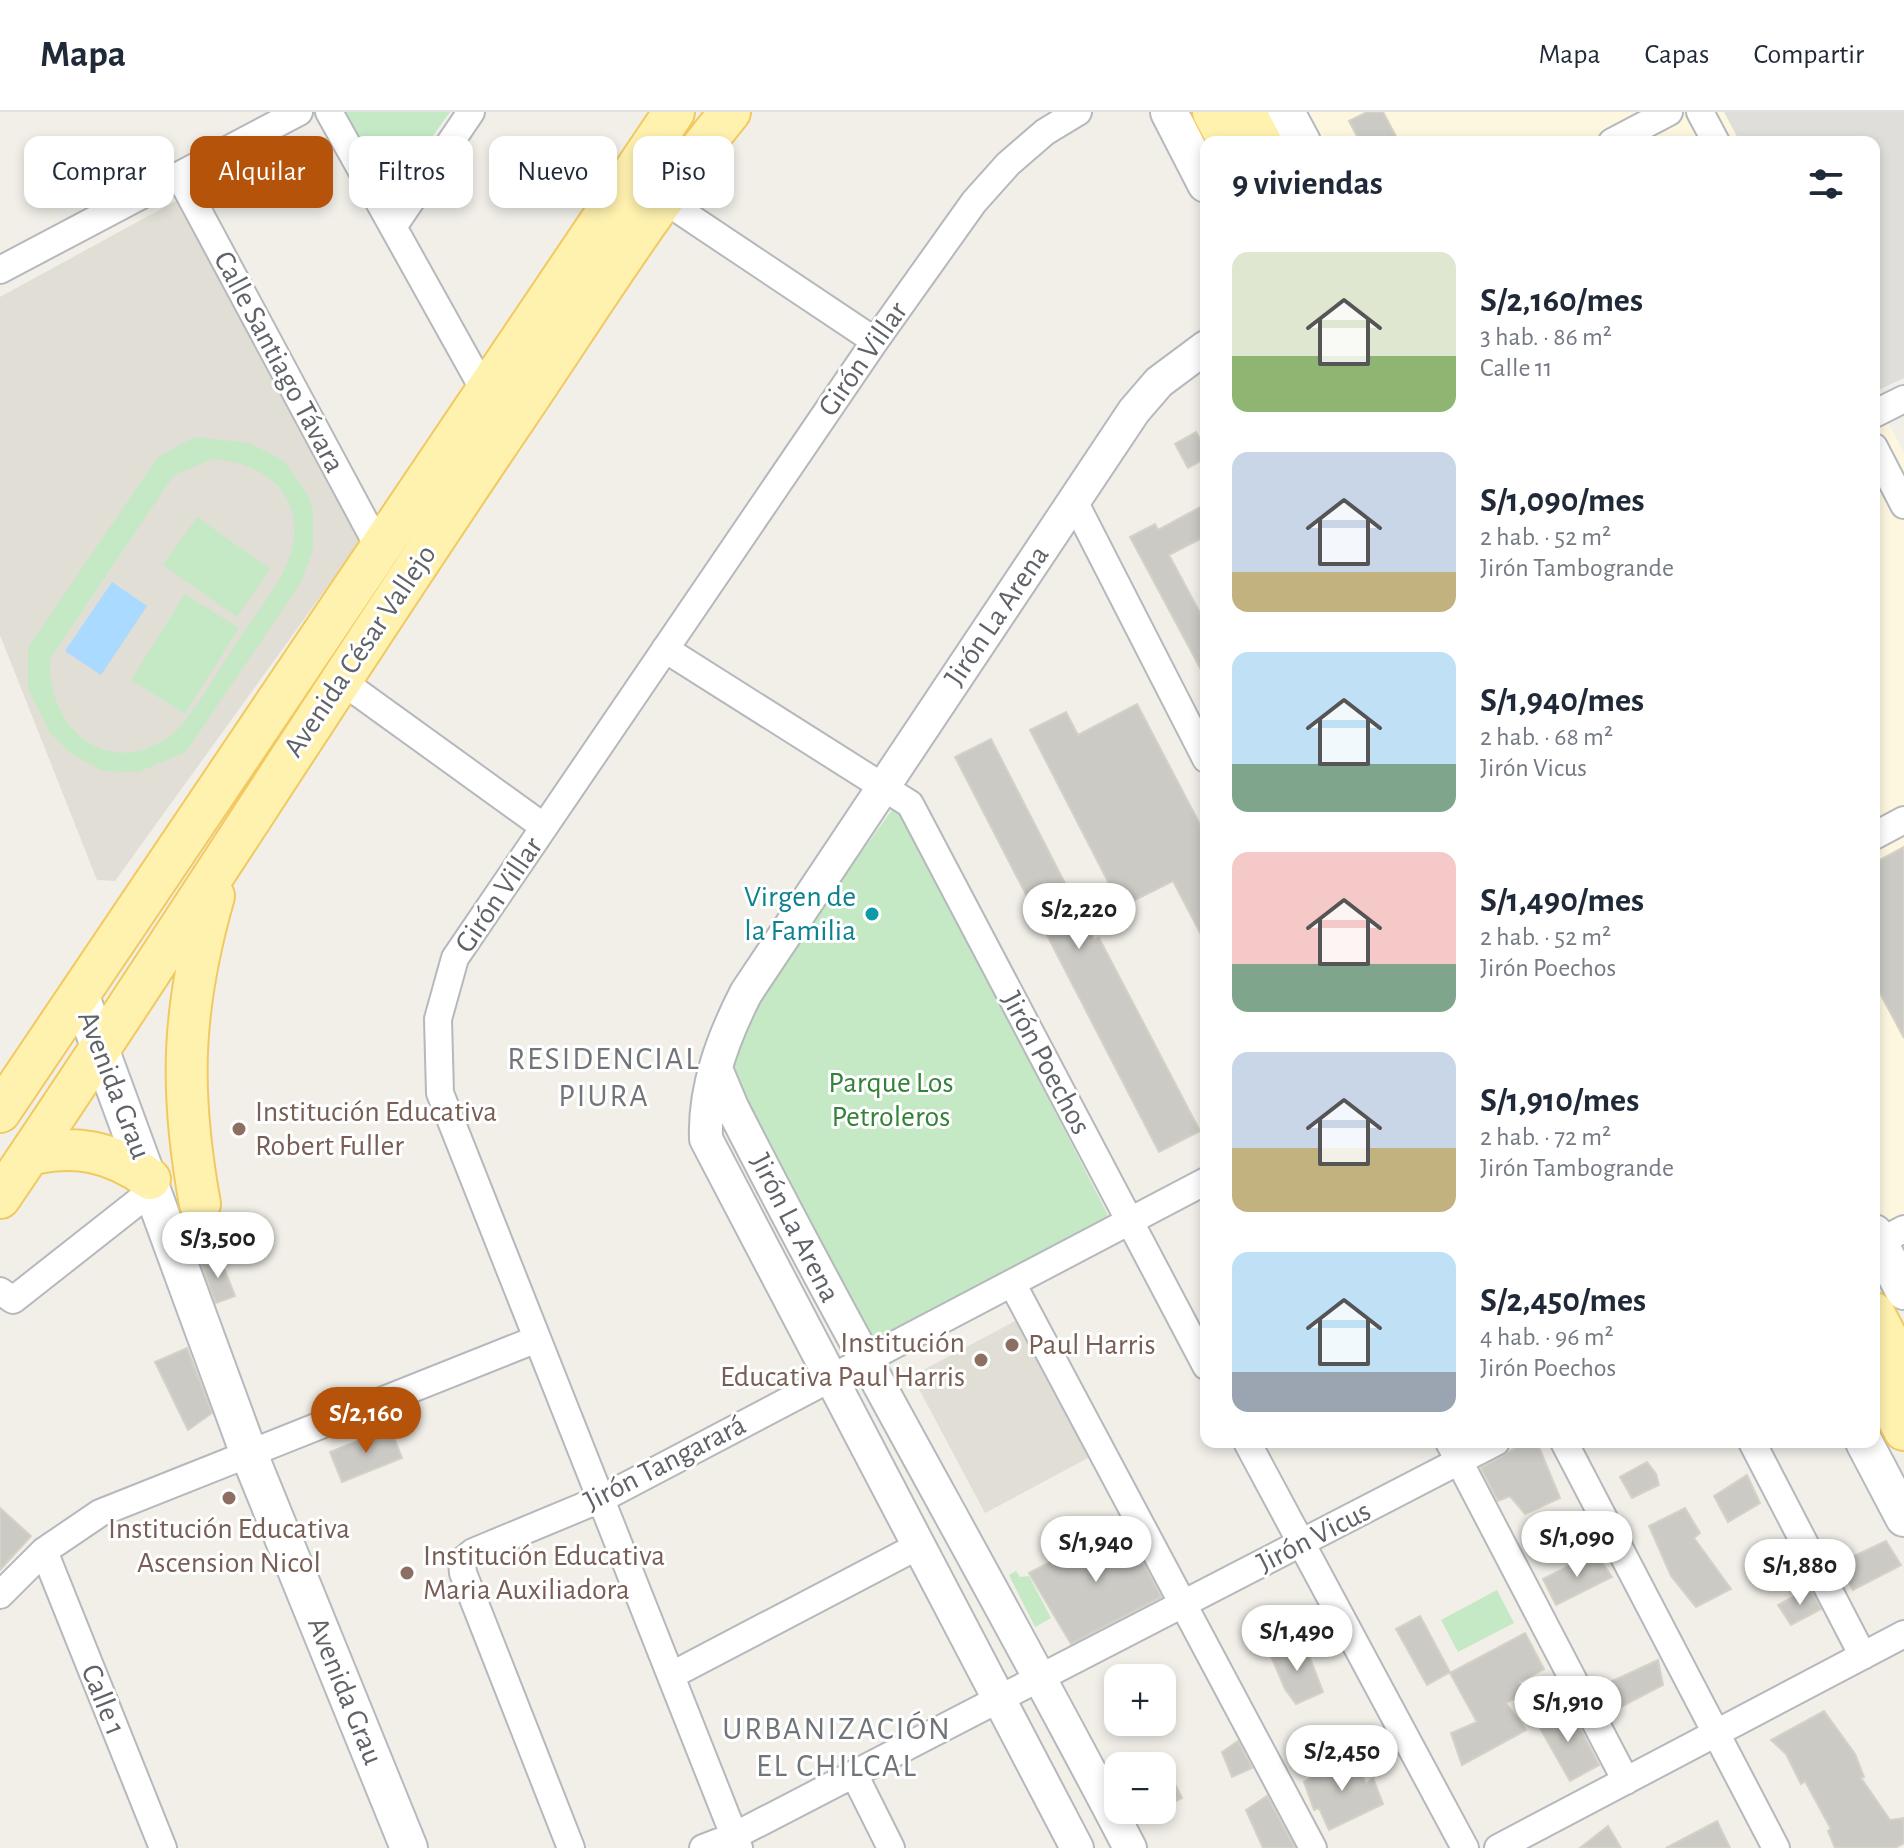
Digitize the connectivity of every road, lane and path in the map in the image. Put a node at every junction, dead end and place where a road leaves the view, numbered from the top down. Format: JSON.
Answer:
{"nodes":[{"id":1,"x":299,"y":112,"type":"edge"},
{"id":2,"x":329,"y":112,"type":"edge"},
{"id":3,"x":471,"y":112,"type":"edge"},
{"id":4,"x":674,"y":112,"type":"edge"},
{"id":5,"x":730,"y":112,"type":"edge"},
{"id":6,"x":1078,"y":112,"type":"edge"},
{"id":7,"x":1169,"y":112,"type":"edge"},
{"id":8,"x":1212,"y":112,"type":"edge"},
{"id":9,"x":1245,"y":112,"type":"edge"},
{"id":10,"x":1286,"y":112,"type":"edge"},
{"id":11,"x":1669,"y":112,"type":"edge"},
{"id":12,"x":1700,"y":112,"type":"edge"},
{"id":13,"x":712,"y":136,"type":"edge"},
{"id":14,"x":1213,"y":136,"type":"edge"},
{"id":15,"x":1226,"y":136,"type":"edge"},
{"id":16,"x":1258,"y":136,"type":"edge"},
{"id":17,"x":1299,"y":136,"type":"edge"},
{"id":18,"x":1623,"y":136,"type":"edge"},
{"id":19,"x":1713,"y":136,"type":"edge"},
{"id":20,"x":1200,"y":172,"type":"edge"},
{"id":21,"x":179,"y":175,"type":"junction"},
{"id":22,"x":629,"y":177,"type":"junction"},
{"id":23,"x":633,"y":180,"type":"edge"},
{"id":24,"x":659,"y":208,"type":"edge"},
{"id":25,"x":676,"y":208,"type":"edge"},
{"id":26,"x":393,"y":227,"type":"junction"},
{"id":27,"x":0,"y":270,"type":"edge"},
{"id":28,"x":875,"y":341,"type":"junction"},
{"id":29,"x":1200,"y":351,"type":"edge"},
{"id":30,"x":485,"y":392,"type":"junction"},
{"id":31,"x":1904,"y":399,"type":"edge"},
{"id":32,"x":1880,"y":411,"type":"edge"},
{"id":33,"x":1880,"y":459,"type":"edge"},
{"id":34,"x":1074,"y":501,"type":"junction"},
{"id":35,"x":1904,"y":505,"type":"edge"},
{"id":36,"x":379,"y":548,"type":"junction"},
{"id":37,"x":665,"y":649,"type":"junction"},
{"id":38,"x":339,"y":679,"type":"junction"},
{"id":39,"x":1200,"y":747,"type":"edge"},
{"id":40,"x":884,"y":786,"type":"junction"},
{"id":41,"x":1904,"y":820,"type":"edge"},
{"id":42,"x":544,"y":827,"type":"junction"},
{"id":43,"x":1880,"y":833,"type":"edge"},
{"id":44,"x":240,"y":834,"type":"junction"},
{"id":45,"x":80,"y":994,"type":"junction"},
{"id":46,"x":101,"y":1049,"type":"junction"},
{"id":47,"x":716,"y":1069,"type":"junction"},
{"id":48,"x":0,"y":1112,"type":"edge"},
{"id":49,"x":29,"y":1155,"type":"junction"},
{"id":50,"x":152,"y":1184,"type":"junction"},
{"id":51,"x":1200,"y":1184,"type":"edge"},
{"id":52,"x":0,"y":1198,"type":"edge"},
{"id":53,"x":200,"y":1204,"type":"dead end"},
{"id":54,"x":1129,"y":1222,"type":"junction"},
{"id":55,"x":1886,"y":1235,"type":"edge"},
{"id":56,"x":1012,"y":1283,"type":"junction"},
{"id":57,"x":0,"y":1291,"type":"edge"},
{"id":58,"x":1904,"y":1291,"type":"edge"},
{"id":59,"x":1880,"y":1325,"type":"edge"},
{"id":60,"x":537,"y":1339,"type":"junction"},
{"id":61,"x":1200,"y":1355,"type":"edge"},
{"id":62,"x":864,"y":1361,"type":"junction"},
{"id":63,"x":1904,"y":1371,"type":"edge"},
{"id":64,"x":830,"y":1378,"type":"junction"},
{"id":65,"x":1880,"y":1384,"type":"edge"},
{"id":66,"x":1904,"y":1430,"type":"edge"},
{"id":67,"x":1250,"y":1448,"type":"edge"},
{"id":68,"x":1567,"y":1448,"type":"edge"},
{"id":69,"x":1755,"y":1448,"type":"edge"},
{"id":70,"x":1867,"y":1448,"type":"edge"},
{"id":71,"x":1454,"y":1452,"type":"edge"},
{"id":72,"x":249,"y":1454,"type":"junction"},
{"id":73,"x":603,"y":1498,"type":"junction"},
{"id":74,"x":1904,"y":1518,"type":"edge"},
{"id":75,"x":1301,"y":1544,"type":"junction"},
{"id":76,"x":920,"y":1545,"type":"junction"},
{"id":77,"x":44,"y":1551,"type":"junction"},
{"id":78,"x":0,"y":1595,"type":"edge"},
{"id":79,"x":1185,"y":1604,"type":"junction"},
{"id":80,"x":1904,"y":1634,"type":"edge"},
{"id":81,"x":1863,"y":1656,"type":"junction"},
{"id":82,"x":672,"y":1675,"type":"junction"},
{"id":83,"x":1041,"y":1678,"type":"junction"},
{"id":84,"x":1000,"y":1699,"type":"junction"},
{"id":85,"x":1716,"y":1734,"type":"junction"},
{"id":86,"x":854,"y":1774,"type":"junction"},
{"id":87,"x":1626,"y":1781,"type":"junction"},
{"id":88,"x":736,"y":1842,"type":"edge"},
{"id":89,"x":163,"y":1848,"type":"edge"},
{"id":90,"x":409,"y":1848,"type":"edge"},
{"id":91,"x":571,"y":1848,"type":"edge"},
{"id":92,"x":703,"y":1848,"type":"edge"},
{"id":93,"x":891,"y":1848,"type":"edge"},
{"id":94,"x":1077,"y":1848,"type":"edge"},
{"id":95,"x":1130,"y":1848,"type":"edge"},
{"id":96,"x":1313,"y":1848,"type":"edge"},
{"id":97,"x":1465,"y":1848,"type":"edge"},
{"id":98,"x":1498,"y":1848,"type":"edge"},
{"id":99,"x":1776,"y":1848,"type":"edge"}],
"edges":[{"from":1,"to":21,"type":"street"},
{"from":2,"to":26,"type":"street"},
{"from":3,"to":26,"type":"street"},
{"from":4,"to":22,"type":"main road","name":"Avenida César Vallejo"},
{"from":5,"to":13,"type":"main road","name":"Avenida César Vallejo"},
{"from":6,"to":28,"type":"street","name":"Girón Villar"},
{"from":7,"to":20,"type":"main road"},
{"from":8,"to":14,"type":"main road"},
{"from":8,"to":15,"type":"main road"},
{"from":9,"to":16,"type":"main road"},
{"from":10,"to":17,"type":"main road"},
{"from":11,"to":18,"type":"street"},
{"from":12,"to":19,"type":"street"},
{"from":21,"to":27,"type":"street"},
{"from":21,"to":36,"type":"street","name":"Calle Santiago Távara"},
{"from":22,"to":23,"type":"street"},
{"from":22,"to":30,"type":"main road","name":"Avenida César Vallejo"},
{"from":24,"to":38,"type":"main road","name":"Avenida César Vallejo"},
{"from":25,"to":28,"type":"street"},
{"from":26,"to":30,"type":"street"},
{"from":28,"to":37,"type":"street","name":"Girón Villar"},
{"from":29,"to":34,"type":"street","name":"Jirón La Arena"},
{"from":30,"to":36,"type":"main road","name":"Avenida César Vallejo"},
{"from":31,"to":32,"type":"street"},
{"from":33,"to":35,"type":"street"},
{"from":34,"to":39,"type":"street"},
{"from":34,"to":40,"type":"street","name":"Jirón La Arena"},
{"from":36,"to":45,"type":"main road","name":"Avenida César Vallejo"},
{"from":37,"to":40,"type":"street","name":"Jirón Poechos"},
{"from":37,"to":42,"type":"street","name":"Girón Villar"},
{"from":38,"to":42,"type":"street"},
{"from":38,"to":44,"type":"main road","name":"Avenida César Vallejo"},
{"from":40,"to":47,"type":"street","name":"Jirón La Arena"},
{"from":40,"to":54,"type":"street","name":"Jirón Poechos"},
{"from":41,"to":43,"type":"street"},
{"from":42,"to":60,"type":"street","name":"Girón Villar"},
{"from":44,"to":46,"type":"main road","name":"Avenida César Vallejo"},
{"from":44,"to":53,"type":"main road"},
{"from":45,"to":46,"type":"main road","name":"Avenida Grau"},
{"from":45,"to":48,"type":"main road","name":"Avenida César Vallejo"},
{"from":46,"to":49,"type":"main road","name":"Avenida César Vallejo"},
{"from":46,"to":50,"type":"main road","name":"Avenida Grau"},
{"from":47,"to":62,"type":"street","name":"Jirón La Arena"},
{"from":47,"to":64,"type":"street","name":"Jirón La Arena"},
{"from":49,"to":50,"type":"main road"},
{"from":49,"to":52,"type":"main road","name":"Avenida César Vallejo"},
{"from":50,"to":57,"type":"street"},
{"from":50,"to":72,"type":"main road","name":"Avenida Grau"},
{"from":51,"to":54,"type":"street","name":"Jirón Tangarará"},
{"from":54,"to":56,"type":"street","name":"Jirón Tangarará"},
{"from":54,"to":61,"type":"street","name":"Jirón Poechos"},
{"from":55,"to":58,"type":"main road"},
{"from":56,"to":62,"type":"street","name":"Jirón Tangarará"},
{"from":56,"to":79,"type":"street"},
{"from":59,"to":63,"type":"main road"},
{"from":60,"to":72,"type":"street"},
{"from":60,"to":73,"type":"street","name":"Girón Villar"},
{"from":62,"to":64,"type":"street","name":"Jirón Tangarará"},
{"from":62,"to":83,"type":"street","name":"Jirón La Arena"},
{"from":64,"to":73,"type":"street","name":"Jirón Tangarará"},
{"from":64,"to":76,"type":"street","name":"Jirón La Arena"},
{"from":65,"to":66,"type":"main road"},
{"from":67,"to":75,"type":"street"},
{"from":68,"to":85,"type":"street"},
{"from":69,"to":81,"type":"street"},
{"from":70,"to":74,"type":"main road"},
{"from":71,"to":75,"type":"street","name":"Jirón Vicus"},
{"from":71,"to":87,"type":"street"},
{"from":72,"to":77,"type":"street"},
{"from":72,"to":90,"type":"main road","name":"Avenida Grau"},
{"from":73,"to":82,"type":"street","name":"Girón Villar"},
{"from":73,"to":91,"type":"street","name":"Jirón Tangarará"},
{"from":75,"to":79,"type":"street","name":"Jirón Vicus"},
{"from":75,"to":97,"type":"street"},
{"from":76,"to":82,"type":"street"},
{"from":76,"to":84,"type":"street","name":"Jirón La Arena"},
{"from":77,"to":78,"type":"street"},
{"from":77,"to":89,"type":"street","name":"Calle 1"},
{"from":79,"to":83,"type":"street","name":"Jirón Vicus"},
{"from":79,"to":96,"type":"street"},
{"from":80,"to":81,"type":"street"},
{"from":81,"to":85,"type":"street"},
{"from":82,"to":88,"type":"street","name":"Girón Villar"},
{"from":83,"to":84,"type":"street","name":"Jirón Vicus"},
{"from":83,"to":95,"type":"street","name":"Jirón La Arena"},
{"from":84,"to":86,"type":"street","name":"Jirón Vicus"},
{"from":84,"to":94,"type":"street","name":"Jirón La Arena"},
{"from":85,"to":87,"type":"street"},
{"from":85,"to":99,"type":"street"},
{"from":86,"to":88,"type":"street","name":"Jirón Vicus"},
{"from":86,"to":93,"type":"street"},
{"from":87,"to":98,"type":"street"},
{"from":88,"to":92,"type":"street","name":"Jirón Vicus"}]}
